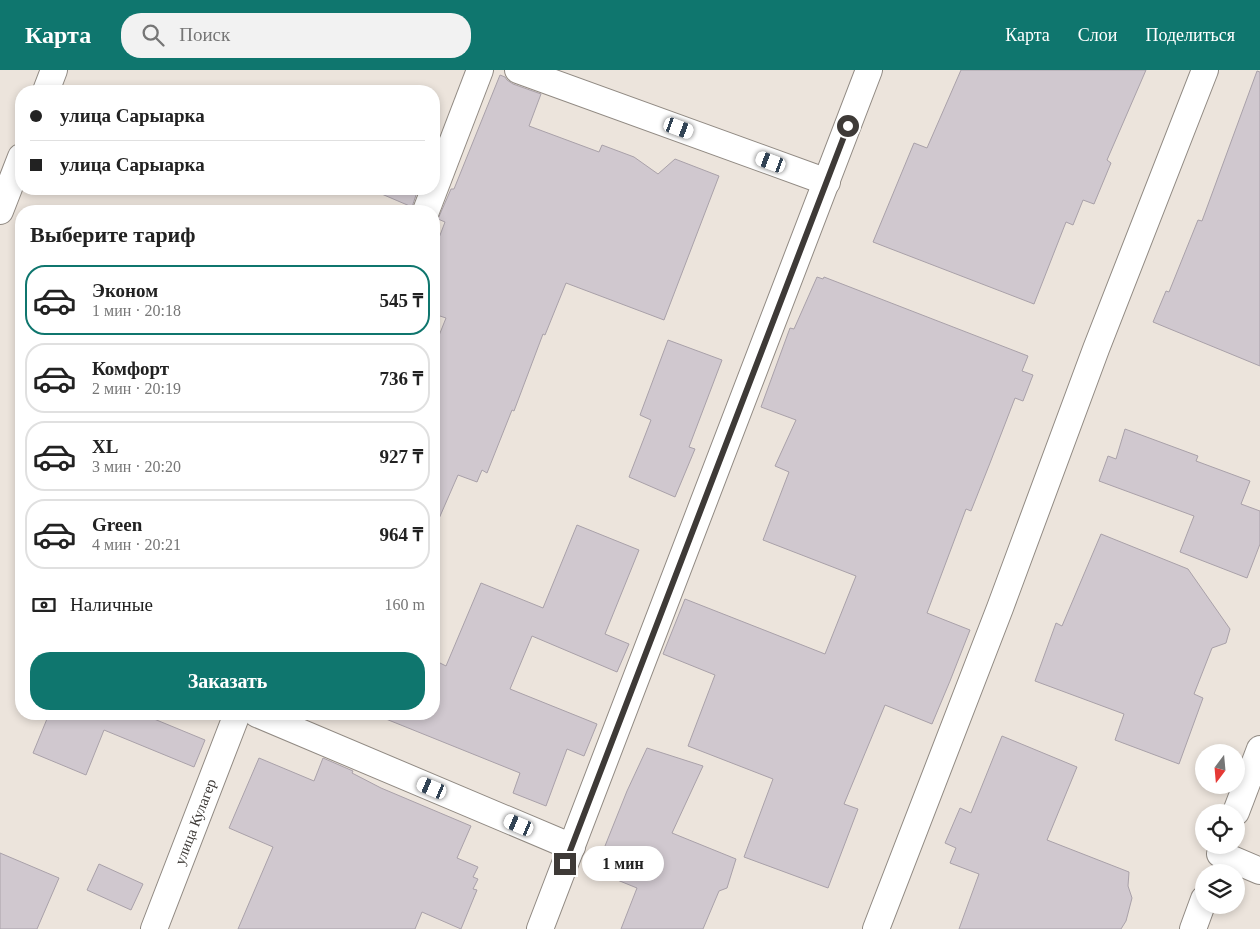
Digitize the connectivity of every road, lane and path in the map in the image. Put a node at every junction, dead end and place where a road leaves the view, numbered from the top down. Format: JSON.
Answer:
{"nodes":[{"id":1,"x":54,"y":70,"type":"edge"},
{"id":2,"x":480,"y":70,"type":"edge"},
{"id":3,"x":518,"y":70,"type":"edge"},
{"id":4,"x":870,"y":70,"type":"edge"},
{"id":5,"x":1205,"y":70,"type":"edge"},
{"id":6,"x":48,"y":85,"type":"edge"},
{"id":7,"x":15,"y":172,"type":"edge"},
{"id":8,"x":440,"y":174,"type":"edge"},
{"id":9,"x":827,"y":182,"type":"junction"},
{"id":10,"x":0,"y":211,"type":"edge"},
{"id":11,"x":235,"y":720,"type":"edge"},
{"id":12,"x":271,"y":720,"type":"edge"},
{"id":13,"x":1260,"y":749,"type":"edge"},
{"id":14,"x":1239,"y":804,"type":"edge"},
{"id":15,"x":572,"y":847,"type":"junction"},
{"id":16,"x":1219,"y":857,"type":"edge"},
{"id":17,"x":1260,"y":871,"type":"edge"},
{"id":18,"x":1198,"y":914,"type":"edge"},
{"id":19,"x":154,"y":929,"type":"edge"},
{"id":20,"x":540,"y":929,"type":"edge"},
{"id":21,"x":876,"y":929,"type":"edge"},
{"id":22,"x":1193,"y":929,"type":"edge"}],
"edges":[{"from":1,"to":6,"type":"street"},
{"from":2,"to":8,"type":"street"},
{"from":3,"to":9,"type":"street"},
{"from":4,"to":9,"type":"street"},
{"from":5,"to":21,"type":"street"},
{"from":7,"to":10,"type":"street"},
{"from":9,"to":15,"type":"street"},
{"from":11,"to":19,"type":"street","name":"улица Кулагер"},
{"from":12,"to":15,"type":"street"},
{"from":13,"to":14,"type":"street"},
{"from":15,"to":20,"type":"street"},
{"from":16,"to":17,"type":"street"},
{"from":18,"to":22,"type":"street"}]}
